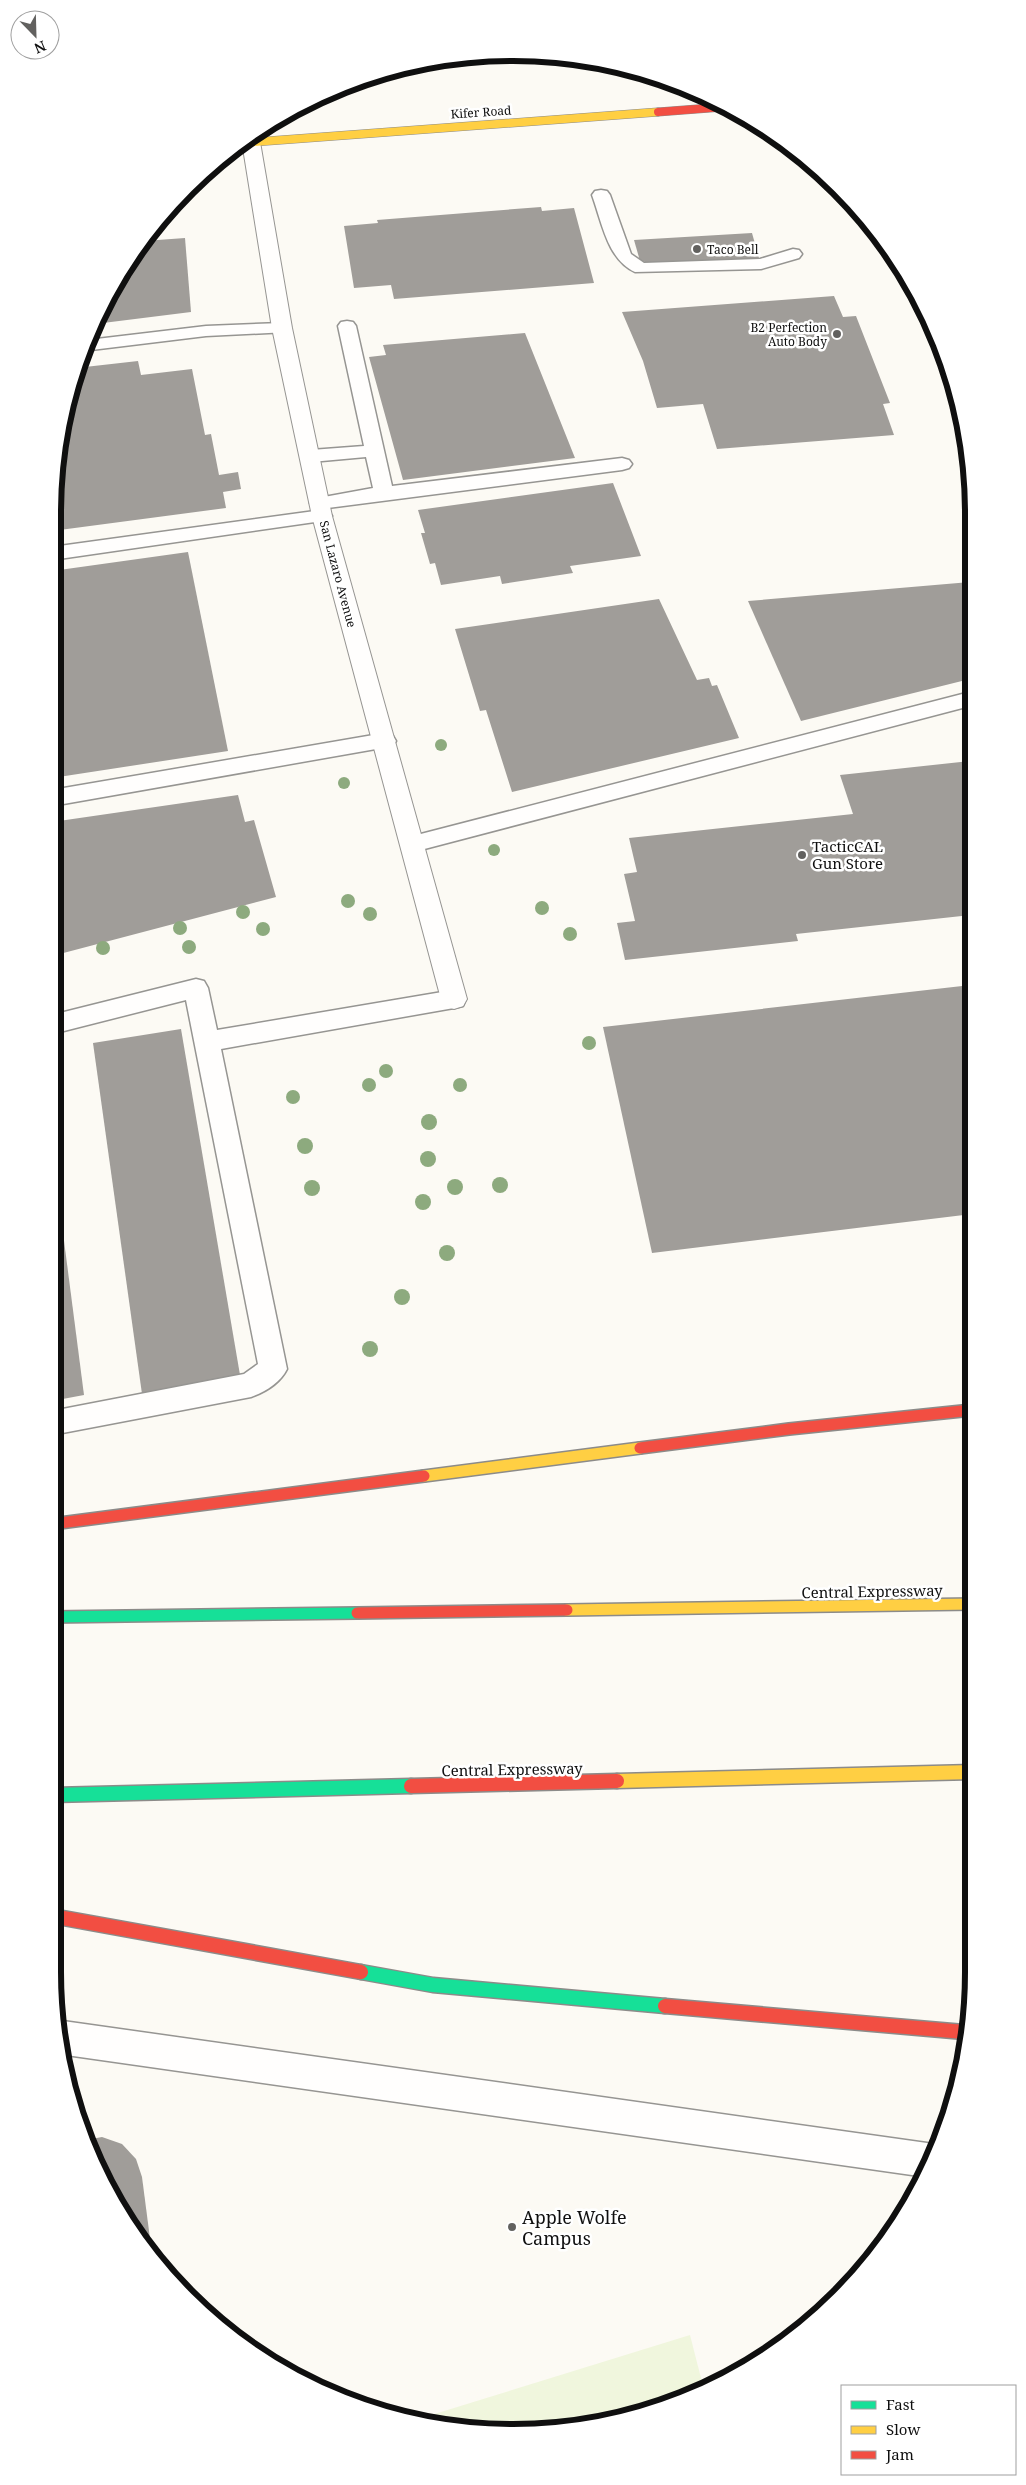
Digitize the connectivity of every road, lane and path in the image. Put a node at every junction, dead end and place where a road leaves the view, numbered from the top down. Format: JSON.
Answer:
{"nodes":[{"id":1,"x":714,"y":109,"type":"edge"},
{"id":2,"x":256,"y":141,"type":"edge"},
{"id":3,"x":247,"y":148,"type":"edge"},
{"id":4,"x":601,"y":195,"type":"dead end"},
{"id":5,"x":793,"y":254,"type":"dead end"},
{"id":6,"x":348,"y":326,"type":"dead end"},
{"id":7,"x":282,"y":328,"type":"junction"},
{"id":8,"x":94,"y":345,"type":"edge"},
{"id":9,"x":373,"y":451,"type":"junction"},
{"id":10,"x":310,"y":456,"type":"junction"},
{"id":11,"x":622,"y":464,"type":"dead end"},
{"id":12,"x":384,"y":493,"type":"junction"},
{"id":13,"x":321,"y":510,"type":"junction"},
{"id":14,"x":61,"y":553,"type":"edge"},
{"id":15,"x":965,"y":700,"type":"edge"},
{"id":16,"x":385,"y":741,"type":"junction"},
{"id":17,"x":61,"y":796,"type":"edge"},
{"id":18,"x":413,"y":844,"type":"junction"},
{"id":19,"x":454,"y":1000,"type":"joint"},
{"id":20,"x":61,"y":1023,"type":"edge"},
{"id":21,"x":208,"y":1041,"type":"junction"},
{"id":22,"x":965,"y":1411,"type":"edge"},
{"id":23,"x":61,"y":1422,"type":"edge"},
{"id":24,"x":61,"y":1523,"type":"edge"},
{"id":25,"x":965,"y":1604,"type":"edge"},
{"id":26,"x":61,"y":1617,"type":"edge"},
{"id":27,"x":965,"y":1772,"type":"edge"},
{"id":28,"x":61,"y":1795,"type":"edge"},
{"id":29,"x":61,"y":1918,"type":"edge"},
{"id":30,"x":961,"y":2032,"type":"edge"},
{"id":31,"x":66,"y":2038,"type":"edge"},
{"id":32,"x":924,"y":2160,"type":"edge"}],
"edges":[{"from":1,"to":2,"type":"main road","name":"Kifer Road"},
{"from":3,"to":7,"type":"street","name":"San Lazaro Avenue"},
{"from":4,"to":5,"type":"lane"},
{"from":6,"to":9,"type":"lane"},
{"from":7,"to":8,"type":"lane"},
{"from":7,"to":10,"type":"street","name":"San Lazaro Avenue"},
{"from":9,"to":10,"type":"lane"},
{"from":9,"to":12,"type":"lane"},
{"from":10,"to":13,"type":"street","name":"San Lazaro Avenue"},
{"from":11,"to":12,"type":"lane"},
{"from":12,"to":13,"type":"lane"},
{"from":13,"to":14,"type":"lane"},
{"from":13,"to":16,"type":"street","name":"San Lazaro Avenue"},
{"from":15,"to":18,"type":"lane"},
{"from":16,"to":17,"type":"lane"},
{"from":16,"to":18,"type":"street","name":"San Lazaro Avenue"},
{"from":18,"to":19,"type":"street","name":"San Lazaro Avenue"},
{"from":19,"to":21,"type":"lane"},
{"from":20,"to":21,"type":"lane"},
{"from":21,"to":23,"type":"lane"},
{"from":22,"to":24,"type":"main road"},
{"from":25,"to":26,"type":"main road","name":"Central Expressway"},
{"from":27,"to":28,"type":"main road","name":"Central Expressway"},
{"from":29,"to":30,"type":"main road"},
{"from":31,"to":32,"type":"lane"}]}
